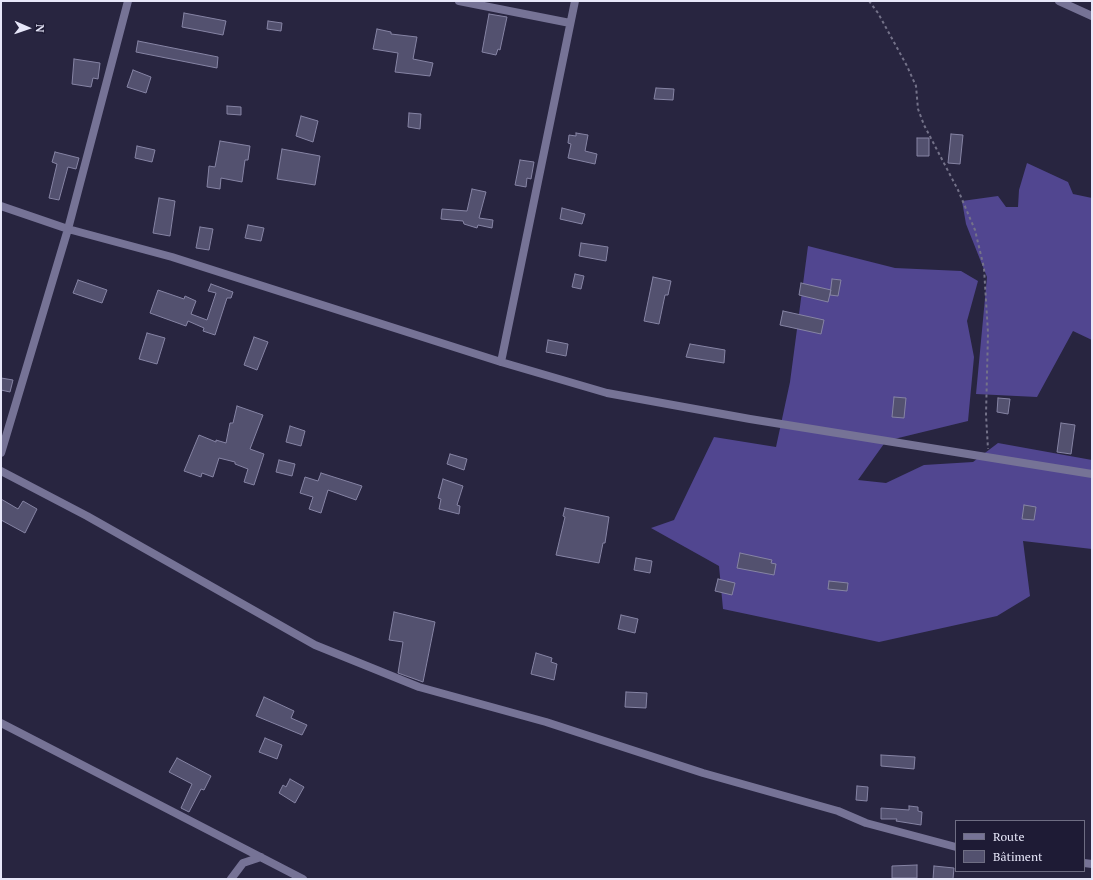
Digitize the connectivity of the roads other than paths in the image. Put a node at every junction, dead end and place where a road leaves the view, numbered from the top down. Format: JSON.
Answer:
{"nodes":[{"id":1,"x":128,"y":1,"type":"edge"},
{"id":2,"x":459,"y":1,"type":"edge"},
{"id":3,"x":575,"y":1,"type":"edge"},
{"id":4,"x":1060,"y":1,"type":"edge"},
{"id":5,"x":1092,"y":16,"type":"edge"},
{"id":6,"x":570,"y":23,"type":"junction"},
{"id":7,"x":1,"y":206,"type":"edge"},
{"id":8,"x":68,"y":228,"type":"junction"},
{"id":9,"x":501,"y":362,"type":"junction"},
{"id":10,"x":1,"y":453,"type":"edge"},
{"id":11,"x":1,"y":471,"type":"edge"},
{"id":12,"x":1092,"y":474,"type":"edge"},
{"id":13,"x":1,"y":723,"type":"edge"},
{"id":14,"x":955,"y":846,"type":"edge"},
{"id":15,"x":261,"y":857,"type":"junction"},
{"id":16,"x":231,"y":879,"type":"edge"},
{"id":17,"x":303,"y":879,"type":"edge"}],
"edges":[{"from":1,"to":8,"type":"street"},
{"from":2,"to":6,"type":"street"},
{"from":3,"to":6,"type":"street"},
{"from":4,"to":5,"type":"street"},
{"from":6,"to":9,"type":"street"},
{"from":7,"to":8,"type":"street"},
{"from":8,"to":9,"type":"street"},
{"from":8,"to":10,"type":"street"},
{"from":9,"to":12,"type":"street"},
{"from":11,"to":14,"type":"street"},
{"from":13,"to":15,"type":"street"},
{"from":15,"to":16,"type":"street"},
{"from":15,"to":17,"type":"street"}]}
